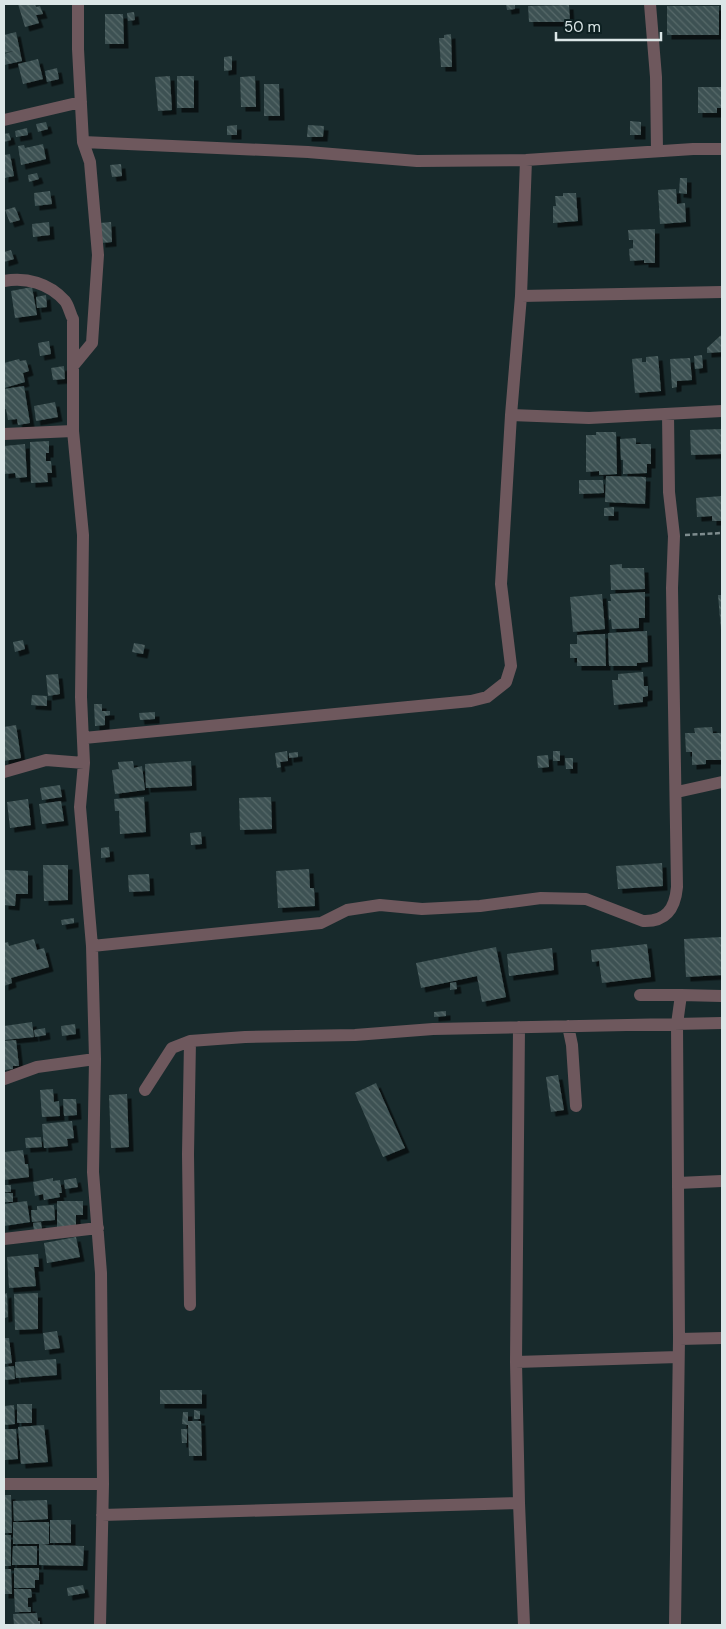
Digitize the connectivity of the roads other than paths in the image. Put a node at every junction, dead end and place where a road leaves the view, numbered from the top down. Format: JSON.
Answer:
{"nodes":[{"id":1,"x":78,"y":4,"type":"edge"},
{"id":2,"x":650,"y":4,"type":"edge"},
{"id":3,"x":81,"y":102,"type":"junction"},
{"id":4,"x":4,"y":120,"type":"edge"},
{"id":5,"x":83,"y":142,"type":"junction"},
{"id":6,"x":722,"y":149,"type":"edge"},
{"id":7,"x":658,"y":151,"type":"junction"},
{"id":8,"x":526,"y":160,"type":"junction"},
{"id":9,"x":4,"y":281,"type":"edge"},
{"id":10,"x":722,"y":292,"type":"edge"},
{"id":11,"x":521,"y":296,"type":"junction"},
{"id":12,"x":73,"y":366,"type":"junction"},
{"id":13,"x":722,"y":411,"type":"edge"},
{"id":14,"x":668,"y":414,"type":"junction"},
{"id":15,"x":511,"y":415,"type":"junction"},
{"id":16,"x":73,"y":431,"type":"junction"},
{"id":17,"x":4,"y":434,"type":"edge"},
{"id":18,"x":84,"y":738,"type":"junction"},
{"id":19,"x":84,"y":763,"type":"junction"},
{"id":20,"x":4,"y":772,"type":"edge"},
{"id":21,"x":722,"y":782,"type":"edge"},
{"id":22,"x":677,"y":792,"type":"junction"},
{"id":23,"x":92,"y":946,"type":"junction"},
{"id":24,"x":640,"y":995,"type":"dead end"},
{"id":25,"x":681,"y":995,"type":"junction"},
{"id":26,"x":722,"y":996,"type":"edge"},
{"id":27,"x":722,"y":1023,"type":"edge"},
{"id":28,"x":678,"y":1024,"type":"junction"},
{"id":29,"x":568,"y":1026,"type":"junction"},
{"id":30,"x":518,"y":1027,"type":"junction"},
{"id":31,"x":190,"y":1041,"type":"junction"},
{"id":32,"x":95,"y":1059,"type":"junction"},
{"id":33,"x":4,"y":1079,"type":"edge"},
{"id":34,"x":145,"y":1090,"type":"dead end"},
{"id":35,"x":576,"y":1106,"type":"dead end"},
{"id":36,"x":722,"y":1181,"type":"edge"},
{"id":37,"x":678,"y":1183,"type":"junction"},
{"id":38,"x":98,"y":1228,"type":"junction"},
{"id":39,"x":4,"y":1239,"type":"edge"},
{"id":40,"x":190,"y":1306,"type":"dead end"},
{"id":41,"x":722,"y":1338,"type":"edge"},
{"id":42,"x":679,"y":1339,"type":"junction"},
{"id":43,"x":678,"y":1357,"type":"junction"},
{"id":44,"x":516,"y":1362,"type":"junction"},
{"id":45,"x":4,"y":1484,"type":"edge"},
{"id":46,"x":103,"y":1484,"type":"junction"},
{"id":47,"x":519,"y":1503,"type":"junction"},
{"id":48,"x":102,"y":1515,"type":"junction"},
{"id":49,"x":100,"y":1625,"type":"edge"},
{"id":50,"x":524,"y":1625,"type":"edge"},
{"id":51,"x":675,"y":1625,"type":"edge"}],
"edges":[{"from":1,"to":3,"type":"street"},
{"from":2,"to":7,"type":"street"},
{"from":3,"to":4,"type":"street"},
{"from":3,"to":5,"type":"street"},
{"from":5,"to":8,"type":"street"},
{"from":5,"to":12,"type":"street"},
{"from":6,"to":7,"type":"street"},
{"from":7,"to":8,"type":"street"},
{"from":8,"to":11,"type":"street"},
{"from":9,"to":12,"type":"street"},
{"from":10,"to":11,"type":"street"},
{"from":11,"to":15,"type":"street"},
{"from":12,"to":16,"type":"street"},
{"from":13,"to":14,"type":"street"},
{"from":14,"to":15,"type":"street"},
{"from":14,"to":22,"type":"street"},
{"from":15,"to":18,"type":"street"},
{"from":16,"to":17,"type":"street"},
{"from":16,"to":18,"type":"street"},
{"from":18,"to":19,"type":"street"},
{"from":19,"to":20,"type":"street"},
{"from":19,"to":23,"type":"street"},
{"from":21,"to":22,"type":"street"},
{"from":22,"to":23,"type":"street"},
{"from":23,"to":32,"type":"street"},
{"from":24,"to":25,"type":"street"},
{"from":25,"to":26,"type":"street"},
{"from":25,"to":28,"type":"street"},
{"from":27,"to":28,"type":"street"},
{"from":28,"to":29,"type":"street"},
{"from":28,"to":37,"type":"street"},
{"from":29,"to":30,"type":"street"},
{"from":29,"to":35,"type":"street"},
{"from":30,"to":31,"type":"street"},
{"from":30,"to":44,"type":"street"},
{"from":31,"to":34,"type":"street"},
{"from":31,"to":40,"type":"street"},
{"from":32,"to":33,"type":"street"},
{"from":32,"to":38,"type":"street"},
{"from":36,"to":37,"type":"street"},
{"from":37,"to":42,"type":"street"},
{"from":38,"to":39,"type":"street"},
{"from":38,"to":46,"type":"street"},
{"from":41,"to":42,"type":"street"},
{"from":42,"to":43,"type":"street"},
{"from":43,"to":44,"type":"street"},
{"from":43,"to":51,"type":"street"},
{"from":44,"to":47,"type":"street"},
{"from":45,"to":46,"type":"street"},
{"from":46,"to":48,"type":"street"},
{"from":47,"to":48,"type":"street"},
{"from":47,"to":50,"type":"street"},
{"from":48,"to":49,"type":"street"}]}
